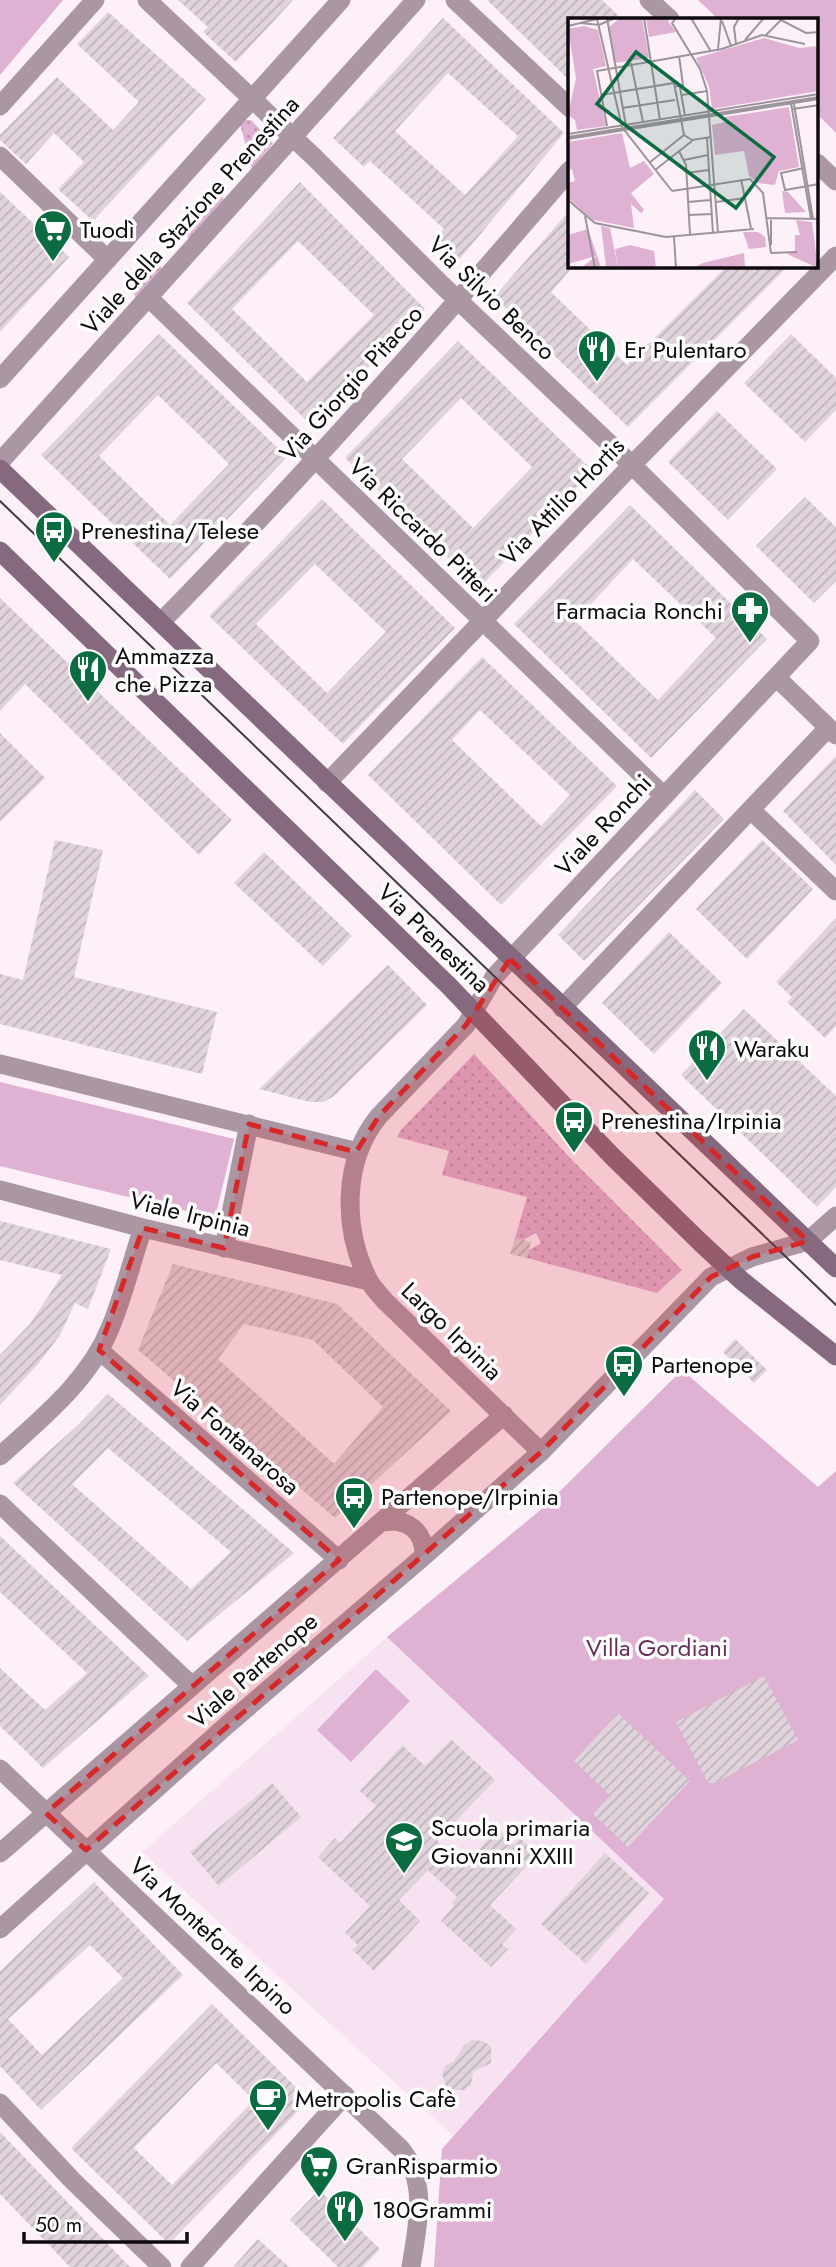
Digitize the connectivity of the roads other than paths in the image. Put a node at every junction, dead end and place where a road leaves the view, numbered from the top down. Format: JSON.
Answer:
{"nodes":[{"id":1,"x":94,"y":0,"type":"edge"},
{"id":2,"x":147,"y":0,"type":"edge"},
{"id":3,"x":341,"y":0,"type":"edge"},
{"id":4,"x":416,"y":0,"type":"edge"},
{"id":5,"x":455,"y":0,"type":"edge"},
{"id":6,"x":649,"y":0,"type":"edge"},
{"id":7,"x":669,"y":18,"type":"edge"},
{"id":8,"x":253,"y":99,"type":"junction"},
{"id":9,"x":0,"y":106,"type":"edge"},
{"id":10,"x":568,"y":106,"type":"edge"},
{"id":11,"x":292,"y":137,"type":"junction"},
{"id":12,"x":0,"y":156,"type":"edge"},
{"id":13,"x":818,"y":164,"type":"edge"},
{"id":14,"x":568,"y":172,"type":"edge"},
{"id":15,"x":836,"y":181,"type":"edge"},
{"id":16,"x":836,"y":257,"type":"edge"},
{"id":17,"x":107,"y":259,"type":"junction"},
{"id":18,"x":149,"y":298,"type":"junction"},
{"id":19,"x":458,"y":301,"type":"junction"},
{"id":20,"x":0,"y":379,"type":"edge"},
{"id":21,"x":315,"y":459,"type":"junction"},
{"id":22,"x":0,"y":462,"type":"edge"},
{"id":23,"x":632,"y":465,"type":"junction"},
{"id":24,"x":0,"y":469,"type":"edge"},
{"id":25,"x":0,"y":552,"type":"edge"},
{"id":26,"x":482,"y":621,"type":"junction"},
{"id":27,"x":160,"y":622,"type":"junction"},
{"id":28,"x":810,"y":641,"type":"joint"},
{"id":29,"x":776,"y":677,"type":"junction"},
{"id":30,"x":832,"y":731,"type":"edge"},
{"id":31,"x":327,"y":783,"type":"junction"},
{"id":32,"x":664,"y":796,"type":"junction"},
{"id":33,"x":751,"y":810,"type":"junction"},
{"id":34,"x":836,"y":891,"type":"edge"},
{"id":35,"x":510,"y":959,"type":"junction"},
{"id":36,"x":562,"y":1008,"type":"junction"},
{"id":37,"x":475,"y":1012,"type":"junction"},
{"id":38,"x":0,"y":1064,"type":"edge"},
{"id":39,"x":249,"y":1124,"type":"junction"},
{"id":40,"x":358,"y":1152,"type":"junction"},
{"id":41,"x":0,"y":1189,"type":"edge"},
{"id":42,"x":836,"y":1216,"type":"edge"},
{"id":43,"x":143,"y":1228,"type":"junction"},
{"id":44,"x":808,"y":1241,"type":"junction"},
{"id":45,"x":224,"y":1248,"type":"junction"},
{"id":46,"x":727,"y":1267,"type":"junction"},
{"id":47,"x":836,"y":1268,"type":"edge"},
{"id":48,"x":369,"y":1281,"type":"junction"},
{"id":49,"x":99,"y":1350,"type":"junction"},
{"id":50,"x":836,"y":1356,"type":"edge"},
{"id":51,"x":504,"y":1415,"type":"junction"},
{"id":52,"x":541,"y":1452,"type":"junction"},
{"id":53,"x":0,"y":1456,"type":"edge"},
{"id":54,"x":0,"y":1504,"type":"edge"},
{"id":55,"x":384,"y":1522,"type":"junction"},
{"id":56,"x":424,"y":1556,"type":"junction"},
{"id":57,"x":339,"y":1560,"type":"junction"},
{"id":58,"x":192,"y":1686,"type":"junction"},
{"id":59,"x":0,"y":1769,"type":"edge"},
{"id":60,"x":46,"y":1813,"type":"junction"},
{"id":61,"x":86,"y":1850,"type":"junction"},
{"id":62,"x":0,"y":1853,"type":"edge"},
{"id":63,"x":0,"y":1928,"type":"edge"},
{"id":64,"x":345,"y":2095,"type":"junction"},
{"id":65,"x":0,"y":2103,"type":"edge"},
{"id":66,"x":162,"y":2267,"type":"edge"},
{"id":67,"x":190,"y":2267,"type":"edge"},
{"id":68,"x":411,"y":2267,"type":"edge"}],
"edges":[{"from":1,"to":9,"type":"street"},
{"from":2,"to":8,"type":"street","name":"Via Silvio Benco"},
{"from":3,"to":8,"type":"street","name":"Viale della Stazione Prenestina"},
{"from":4,"to":11,"type":"street","name":"Viale della Stazione Prenestina"},
{"from":5,"to":10,"type":"street"},
{"from":6,"to":7,"type":"street"},
{"from":8,"to":11,"type":"street","name":"Via Silvio Benco"},
{"from":8,"to":17,"type":"street","name":"Viale della Stazione Prenestina"},
{"from":11,"to":18,"type":"street","name":"Viale della Stazione Prenestina"},
{"from":11,"to":19,"type":"street","name":"Via Silvio Benco"},
{"from":12,"to":17,"type":"street"},
{"from":13,"to":15,"type":"street"},
{"from":14,"to":19,"type":"street","name":"Via Giorgio Pitacco"},
{"from":16,"to":23,"type":"street","name":"Via Attilio Hortis"},
{"from":17,"to":20,"type":"street","name":"Viale della Stazione Prenestina"},
{"from":18,"to":21,"type":"street","name":"Via Riccardo Pitteri"},
{"from":18,"to":22,"type":"street","name":"Viale della Stazione Prenestina"},
{"from":19,"to":21,"type":"street","name":"Via Giorgio Pitacco"},
{"from":19,"to":23,"type":"street","name":"Via Silvio Benco"},
{"from":21,"to":26,"type":"street","name":"Via Riccardo Pitteri"},
{"from":21,"to":27,"type":"street","name":"Via Giorgio Pitacco"},
{"from":23,"to":26,"type":"street","name":"Via Attilio Hortis"},
{"from":23,"to":28,"type":"street","name":"Via Silvio Benco"},
{"from":24,"to":27,"type":"main road","name":"Via Prenestina"},
{"from":25,"to":37,"type":"main road","name":"Via Prenestina"},
{"from":26,"to":31,"type":"street","name":"Via Attilio Hortis"},
{"from":26,"to":32,"type":"street","name":"Via Riccardo Pitteri"},
{"from":27,"to":31,"type":"main road","name":"Via Prenestina"},
{"from":28,"to":29,"type":"street","name":"Viale Ronchi"},
{"from":29,"to":30,"type":"street"},
{"from":29,"to":32,"type":"street","name":"Viale Ronchi"},
{"from":30,"to":33,"type":"street"},
{"from":31,"to":35,"type":"main road","name":"Via Prenestina"},
{"from":32,"to":35,"type":"street","name":"Viale Ronchi"},
{"from":33,"to":34,"type":"street"},
{"from":33,"to":36,"type":"street"},
{"from":35,"to":36,"type":"main road","name":"Via Prenestina"},
{"from":35,"to":37,"type":"street","name":"Viale Ronchi"},
{"from":36,"to":44,"type":"main road","name":"Via Prenestina"},
{"from":37,"to":40,"type":"street","name":"Largo Irpinia"},
{"from":37,"to":46,"type":"main road","name":"Via Prenestina"},
{"from":38,"to":39,"type":"street"},
{"from":39,"to":40,"type":"street"},
{"from":39,"to":45,"type":"street"},
{"from":40,"to":48,"type":"street","name":"Largo Irpinia"},
{"from":41,"to":43,"type":"street","name":"Viale Irpinia"},
{"from":42,"to":44,"type":"street"},
{"from":43,"to":45,"type":"street","name":"Viale Irpinia"},
{"from":43,"to":49,"type":"street"},
{"from":44,"to":46,"type":"street"},
{"from":44,"to":47,"type":"main road","name":"Via Prenestina"},
{"from":45,"to":48,"type":"street","name":"Viale Irpinia"},
{"from":46,"to":50,"type":"main road","name":"Via Prenestina"},
{"from":46,"to":52,"type":"street"},
{"from":48,"to":51,"type":"street","name":"Largo Irpinia"},
{"from":49,"to":53,"type":"street"},
{"from":49,"to":57,"type":"street","name":"Via Fontanarosa"},
{"from":51,"to":52,"type":"street","name":"Largo Irpinia"},
{"from":51,"to":55,"type":"street","name":"Viale Partenope"},
{"from":52,"to":56,"type":"street","name":"Viale Partenope"},
{"from":54,"to":58,"type":"street"},
{"from":55,"to":56,"type":"street"},
{"from":55,"to":57,"type":"street","name":"Viale Partenope"},
{"from":56,"to":61,"type":"street","name":"Viale Partenope"},
{"from":57,"to":58,"type":"street","name":"Viale Partenope"},
{"from":58,"to":60,"type":"street","name":"Viale Partenope"},
{"from":59,"to":60,"type":"street","name":"Via Monteforte Irpino"},
{"from":60,"to":61,"type":"street","name":"Via Monteforte Irpino"},
{"from":60,"to":62,"type":"street","name":"Viale Partenope"},
{"from":61,"to":63,"type":"street","name":"Viale Partenope"},
{"from":61,"to":64,"type":"street","name":"Via Monteforte Irpino"},
{"from":64,"to":67,"type":"street"},
{"from":64,"to":68,"type":"street","name":"Via Monteforte Irpino"},
{"from":65,"to":66,"type":"street"}]}
